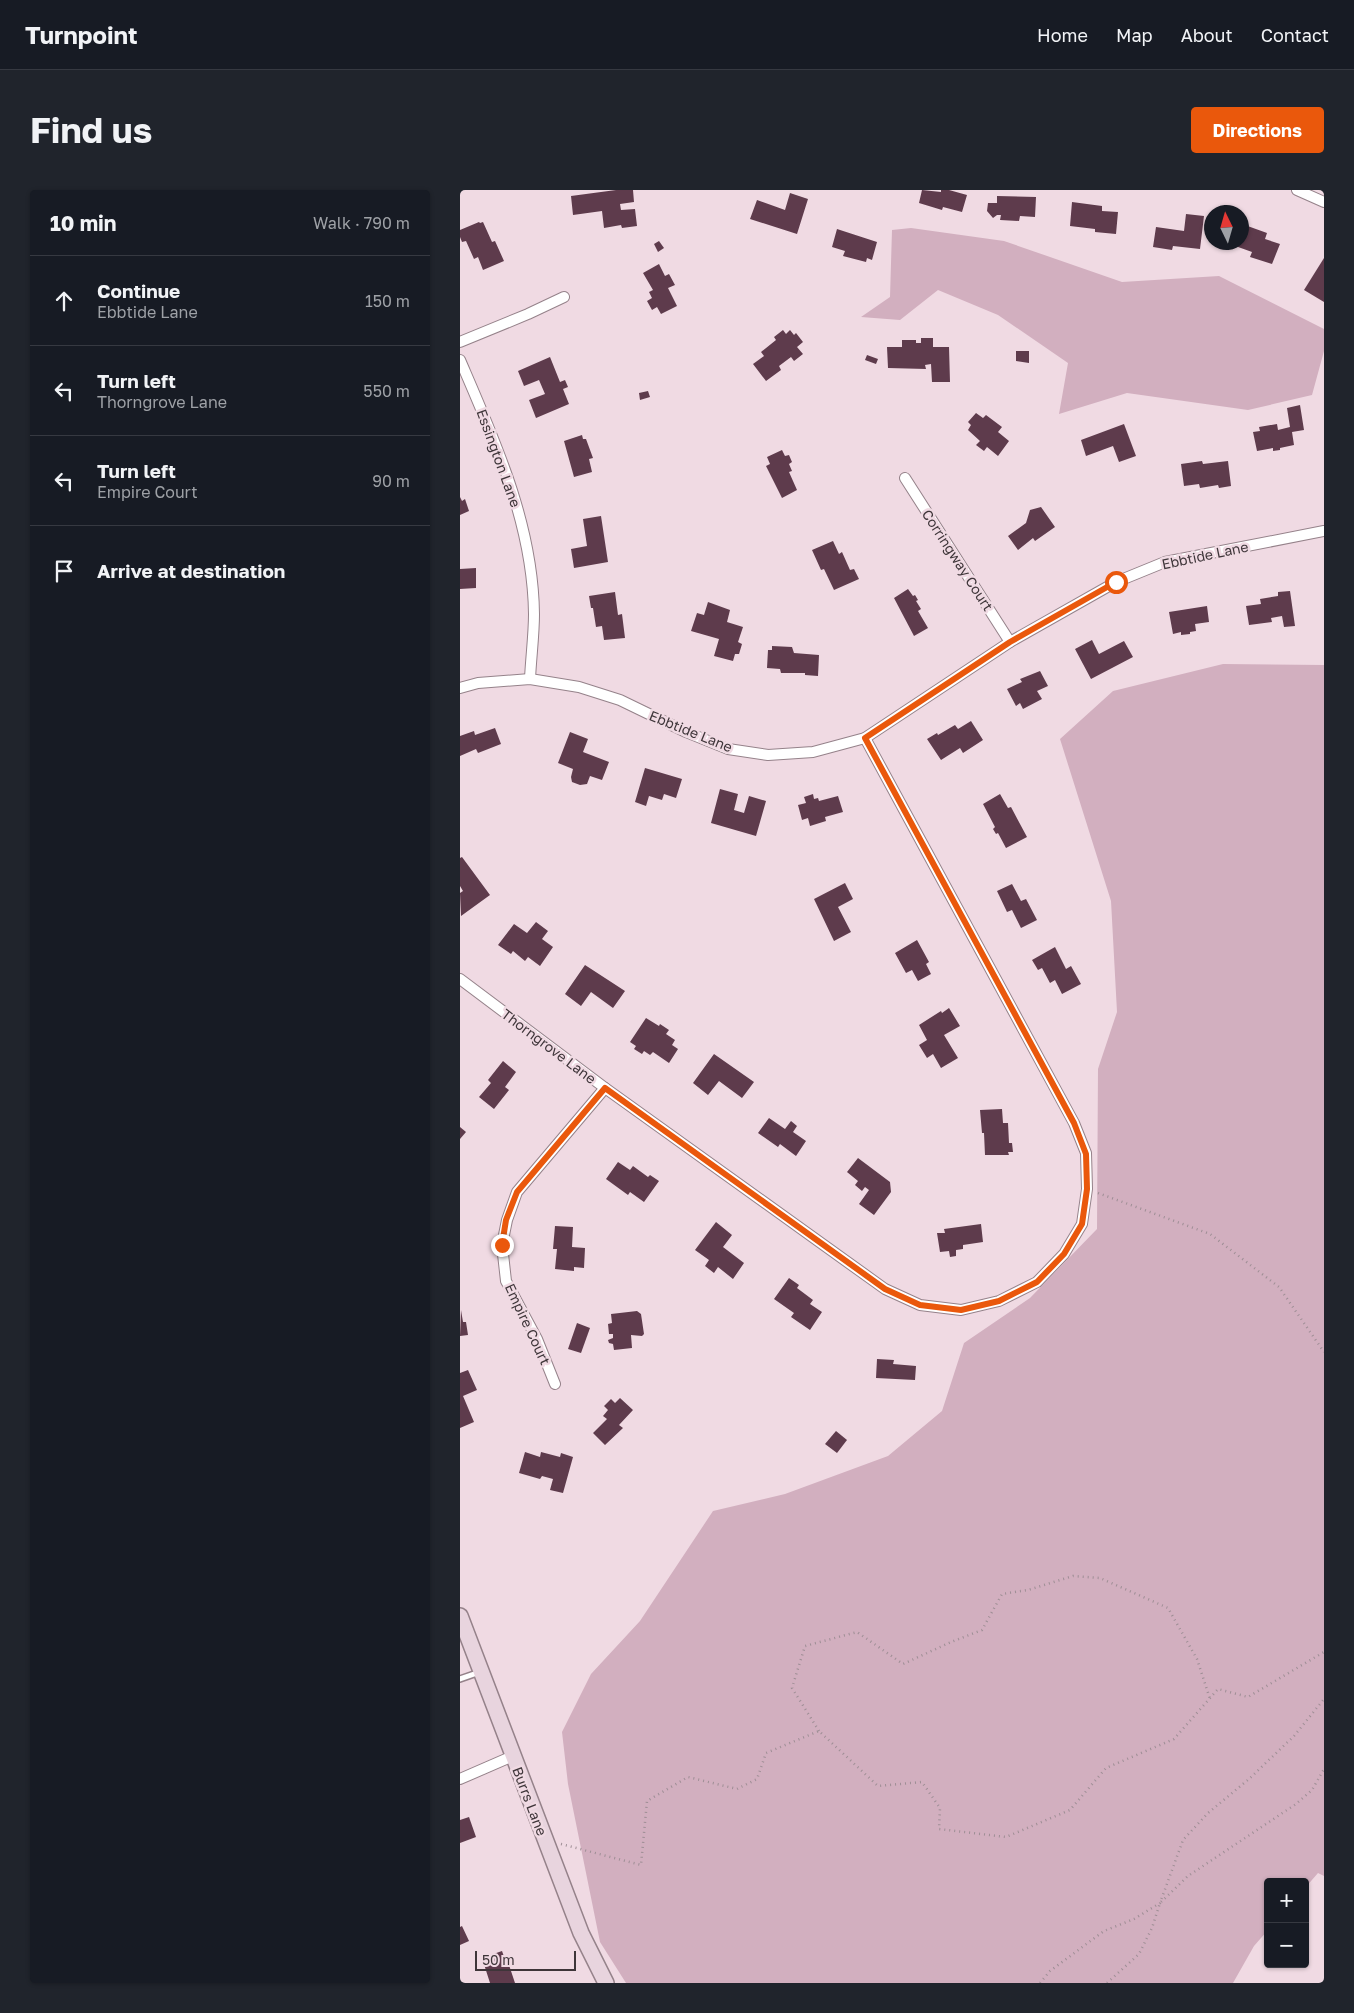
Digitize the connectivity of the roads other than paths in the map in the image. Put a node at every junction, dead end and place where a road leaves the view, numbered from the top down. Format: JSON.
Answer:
{"nodes":[{"id":1,"x":1297,"y":190,"type":"edge"},
{"id":2,"x":1324,"y":202,"type":"edge"},
{"id":3,"x":564,"y":297,"type":"dead end"},
{"id":4,"x":460,"y":342,"type":"edge"},
{"id":5,"x":460,"y":360,"type":"edge"},
{"id":6,"x":905,"y":478,"type":"dead end"},
{"id":7,"x":1324,"y":531,"type":"edge"},
{"id":8,"x":1010,"y":642,"type":"junction"},
{"id":9,"x":530,"y":679,"type":"junction"},
{"id":10,"x":460,"y":688,"type":"edge"},
{"id":11,"x":865,"y":738,"type":"junction"},
{"id":12,"x":460,"y":979,"type":"edge"},
{"id":13,"x":605,"y":1088,"type":"junction"},
{"id":14,"x":555,"y":1384,"type":"dead end"},
{"id":15,"x":460,"y":1616,"type":"edge"},
{"id":16,"x":481,"y":1672,"type":"junction"},
{"id":17,"x":460,"y":1680,"type":"edge"},
{"id":18,"x":513,"y":1756,"type":"junction"},
{"id":19,"x":460,"y":1779,"type":"edge"},
{"id":20,"x":606,"y":1983,"type":"edge"}],
"edges":[{"from":1,"to":2,"type":"street"},
{"from":3,"to":4,"type":"street"},
{"from":5,"to":9,"type":"street","name":"Essington Lane"},
{"from":6,"to":8,"type":"street","name":"Corringway Court"},
{"from":7,"to":8,"type":"street","name":"Ebbtide Lane"},
{"from":8,"to":11,"type":"street","name":"Ebbtide Lane"},
{"from":9,"to":10,"type":"street","name":"Ebbtide Lane"},
{"from":9,"to":11,"type":"street","name":"Ebbtide Lane"},
{"from":11,"to":13,"type":"street","name":"Thorngrove Lane"},
{"from":12,"to":13,"type":"street","name":"Thorngrove Lane"},
{"from":13,"to":14,"type":"street","name":"Empire Court"},
{"from":15,"to":16,"type":"street","name":"Burrs Lane"},
{"from":16,"to":17,"type":"lane"},
{"from":16,"to":18,"type":"street","name":"Burrs Lane"},
{"from":18,"to":19,"type":"street"},
{"from":18,"to":20,"type":"street","name":"Burrs Lane"}]}
